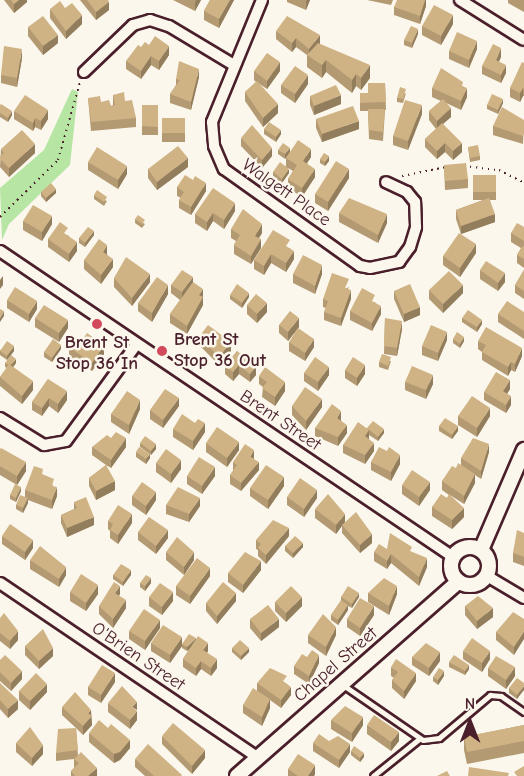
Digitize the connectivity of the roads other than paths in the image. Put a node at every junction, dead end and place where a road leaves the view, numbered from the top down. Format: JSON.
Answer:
{"nodes":[{"id":1,"x":262,"y":0,"type":"edge"},
{"id":2,"x":460,"y":0,"type":"edge"},
{"id":3,"x":524,"y":40,"type":"edge"},
{"id":4,"x":234,"y":64,"type":"junction"},
{"id":5,"x":84,"y":72,"type":"road end"},
{"id":6,"x":386,"y":182,"type":"road end"},
{"id":7,"x":0,"y":251,"type":"edge"},
{"id":8,"x":136,"y":345,"type":"junction"},
{"id":9,"x":0,"y":418,"type":"edge"},
{"id":10,"x":524,"y":450,"type":"edge"},
{"id":11,"x":481,"y":550,"type":"junction"},
{"id":12,"x":453,"y":557,"type":"junction"},
{"id":13,"x":487,"y":576,"type":"junction"},
{"id":14,"x":458,"y":582,"type":"junction"},
{"id":15,"x":0,"y":583,"type":"edge"},
{"id":16,"x":524,"y":598,"type":"edge"},
{"id":17,"x":342,"y":684,"type":"junction"},
{"id":18,"x":524,"y":712,"type":"edge"},
{"id":19,"x":419,"y":739,"type":"junction"},
{"id":20,"x":258,"y":758,"type":"junction"},
{"id":21,"x":237,"y":776,"type":"edge"},
{"id":22,"x":373,"y":776,"type":"edge"}],
"edges":[{"from":1,"to":4,"type":"street","name":"Walgett Place"},
{"from":2,"to":3,"type":"street"},
{"from":4,"to":5,"type":"street"},
{"from":4,"to":6,"type":"street","name":"Walgett Place"},
{"from":7,"to":8,"type":"street","name":"Brent Street"},
{"from":8,"to":9,"type":"street"},
{"from":8,"to":12,"type":"street","name":"Brent Street"},
{"from":10,"to":11,"type":"street"},
{"from":11,"to":12,"type":"street"},
{"from":11,"to":13,"type":"street"},
{"from":12,"to":14,"type":"street"},
{"from":13,"to":14,"type":"street"},
{"from":13,"to":16,"type":"street"},
{"from":14,"to":17,"type":"street","name":"Chapel Street"},
{"from":15,"to":20,"type":"street","name":"O'Brien Street"},
{"from":17,"to":19,"type":"lane"},
{"from":17,"to":20,"type":"street","name":"Chapel Street"},
{"from":18,"to":19,"type":"lane"},
{"from":19,"to":22,"type":"lane"},
{"from":20,"to":21,"type":"street","name":"Chapel Street"}]}
